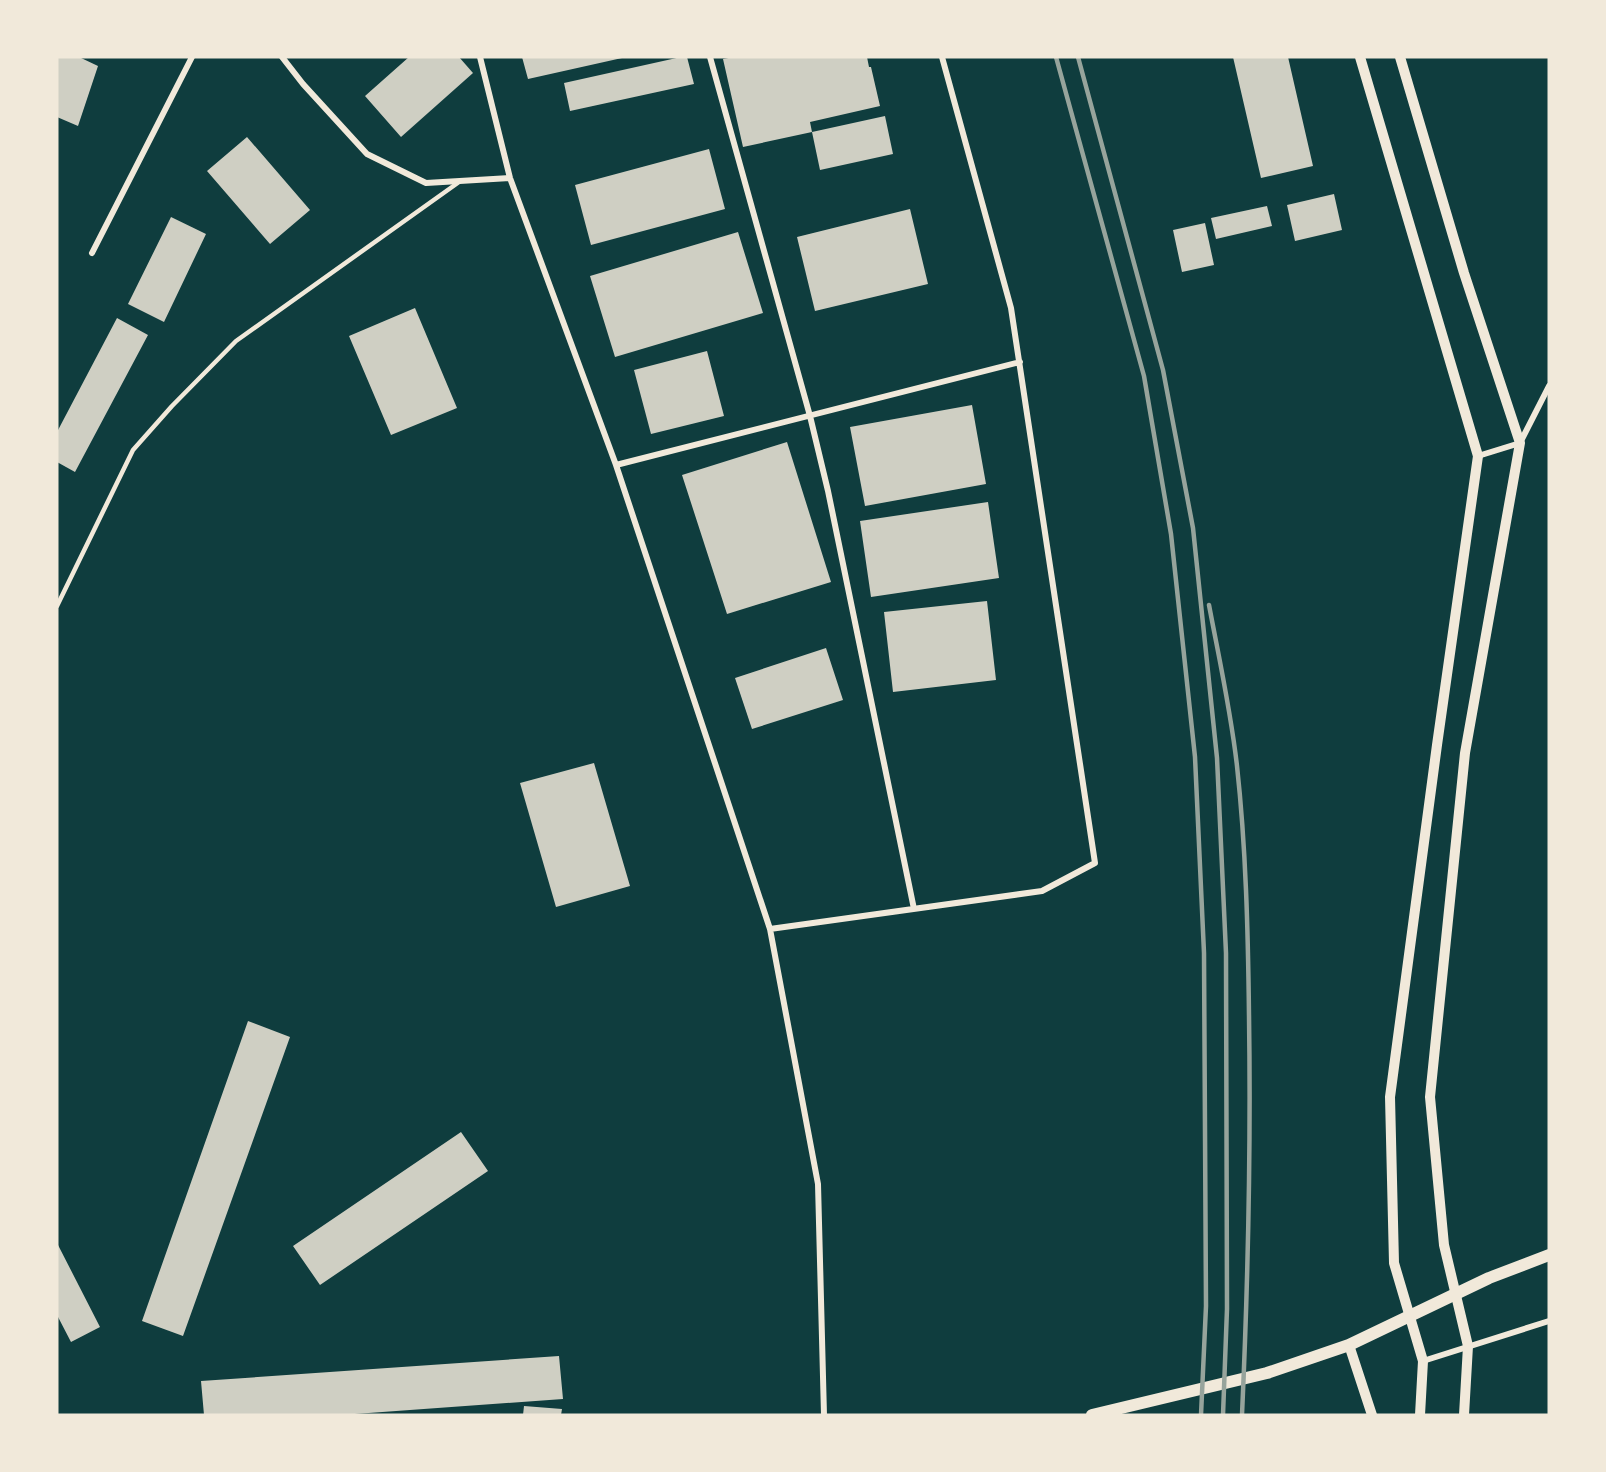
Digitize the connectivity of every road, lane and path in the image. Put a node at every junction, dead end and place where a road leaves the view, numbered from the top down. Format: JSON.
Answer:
{"nodes":[{"id":1,"x":192,"y":57,"type":"edge"},
{"id":2,"x":282,"y":57,"type":"edge"},
{"id":3,"x":480,"y":57,"type":"edge"},
{"id":4,"x":710,"y":57,"type":"edge"},
{"id":5,"x":942,"y":57,"type":"edge"},
{"id":6,"x":1360,"y":57,"type":"edge"},
{"id":7,"x":1400,"y":57,"type":"edge"},
{"id":8,"x":510,"y":178,"type":"junction"},
{"id":9,"x":461,"y":181,"type":"junction"},
{"id":10,"x":92,"y":253,"type":"dead end"},
{"id":11,"x":1020,"y":362,"type":"junction"},
{"id":12,"x":1549,"y":386,"type":"edge"},
{"id":13,"x":810,"y":416,"type":"junction"},
{"id":14,"x":1520,"y":443,"type":"junction"},
{"id":15,"x":1478,"y":456,"type":"junction"},
{"id":16,"x":616,"y":465,"type":"junction"},
{"id":17,"x":57,"y":606,"type":"edge"},
{"id":18,"x":914,"y":909,"type":"junction"},
{"id":19,"x":770,"y":929,"type":"junction"},
{"id":20,"x":1549,"y":1255,"type":"edge"},
{"id":21,"x":1549,"y":1321,"type":"edge"},
{"id":22,"x":1349,"y":1345,"type":"junction"},
{"id":23,"x":1468,"y":1346,"type":"junction"},
{"id":24,"x":1423,"y":1361,"type":"junction"},
{"id":25,"x":824,"y":1415,"type":"edge"},
{"id":26,"x":1092,"y":1415,"type":"edge"},
{"id":27,"x":1372,"y":1415,"type":"edge"},
{"id":28,"x":1420,"y":1415,"type":"edge"},
{"id":29,"x":1464,"y":1415,"type":"edge"}],
"edges":[{"from":1,"to":10,"type":"street"},
{"from":2,"to":9,"type":"street"},
{"from":3,"to":8,"type":"street"},
{"from":4,"to":13,"type":"street"},
{"from":5,"to":11,"type":"street"},
{"from":6,"to":15,"type":"street"},
{"from":7,"to":14,"type":"street"},
{"from":8,"to":9,"type":"street"},
{"from":8,"to":16,"type":"street"},
{"from":9,"to":17,"type":"lane"},
{"from":11,"to":13,"type":"street"},
{"from":11,"to":18,"type":"street"},
{"from":12,"to":14,"type":"street"},
{"from":13,"to":16,"type":"street"},
{"from":13,"to":18,"type":"street"},
{"from":14,"to":15,"type":"street"},
{"from":14,"to":23,"type":"street"},
{"from":15,"to":24,"type":"street"},
{"from":16,"to":19,"type":"street"},
{"from":18,"to":19,"type":"street"},
{"from":19,"to":25,"type":"street"},
{"from":20,"to":22,"type":"main road"},
{"from":21,"to":23,"type":"street"},
{"from":22,"to":26,"type":"main road"},
{"from":22,"to":27,"type":"street"},
{"from":23,"to":24,"type":"street"},
{"from":23,"to":29,"type":"street"},
{"from":24,"to":28,"type":"street"}]}
